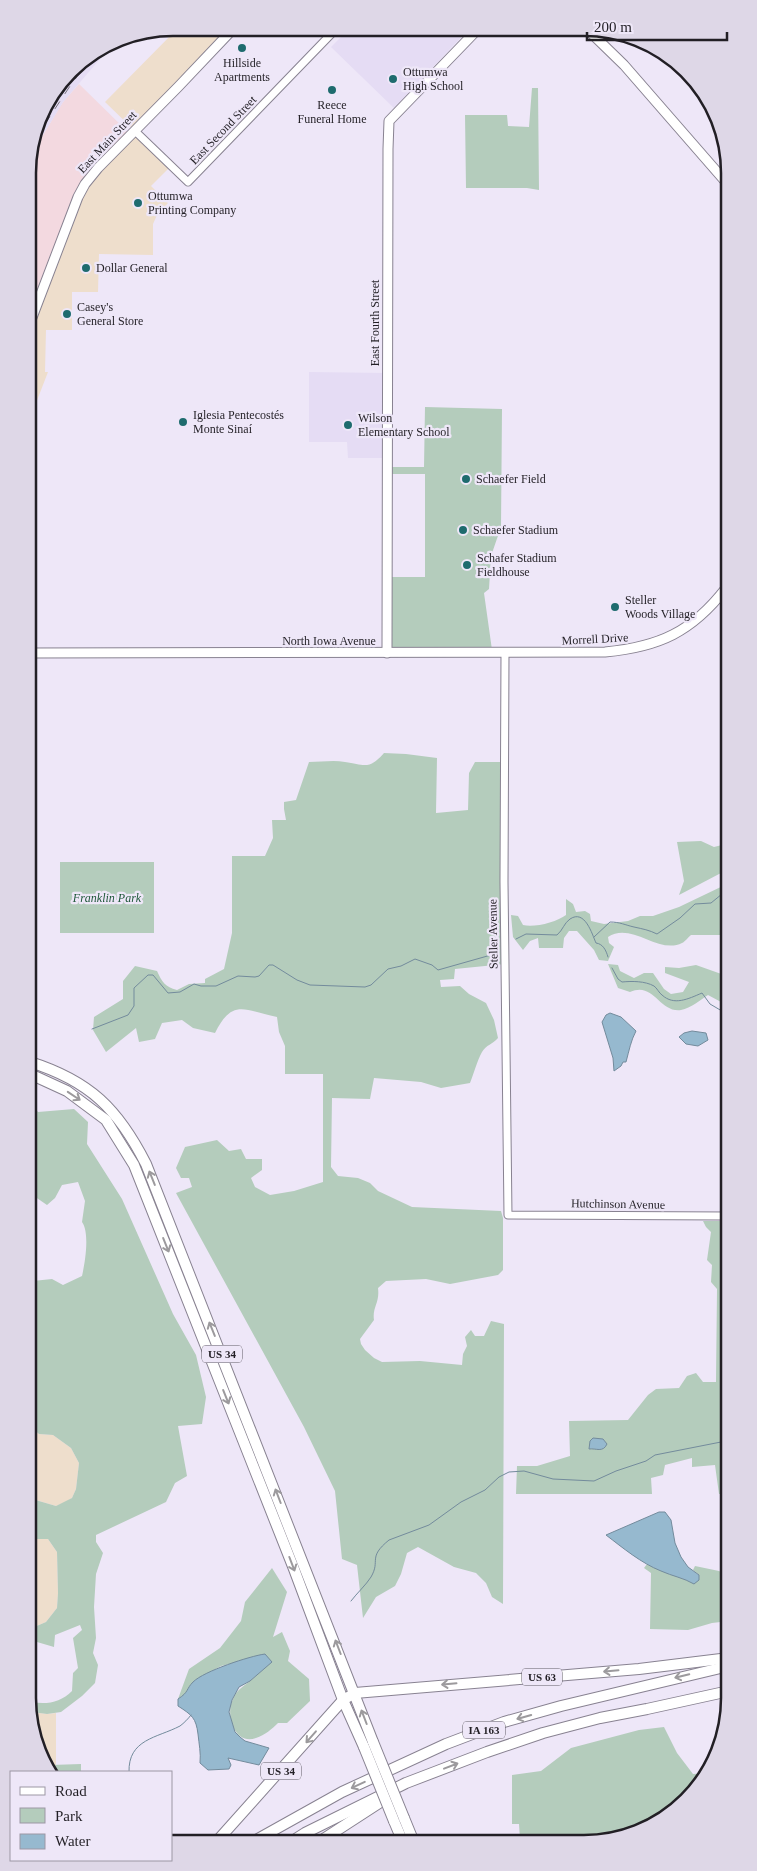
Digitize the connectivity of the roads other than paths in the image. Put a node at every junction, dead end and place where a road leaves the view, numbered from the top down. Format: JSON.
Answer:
{"nodes":[{"id":1,"x":226,"y":36,"type":"edge"},
{"id":2,"x":328,"y":36,"type":"edge"},
{"id":3,"x":471,"y":36,"type":"edge"},
{"id":4,"x":595,"y":37,"type":"edge"},
{"id":5,"x":135,"y":131,"type":"junction"},
{"id":6,"x":721,"y":176,"type":"edge"},
{"id":7,"x":37,"y":305,"type":"edge"},
{"id":8,"x":721,"y":595,"type":"edge"},
{"id":9,"x":37,"y":653,"type":"edge"},
{"id":10,"x":387,"y":653,"type":"junction"},
{"id":11,"x":505,"y":654,"type":"junction"},
{"id":12,"x":36,"y":1064,"type":"edge"},
{"id":13,"x":36,"y":1077,"type":"edge"},
{"id":14,"x":508,"y":1215,"type":"joint"},
{"id":15,"x":720,"y":1216,"type":"edge"},
{"id":16,"x":720,"y":1659,"type":"edge"},
{"id":17,"x":720,"y":1668,"type":"edge"},
{"id":18,"x":355,"y":1693,"type":"junction"},
{"id":19,"x":720,"y":1693,"type":"edge"},
{"id":20,"x":343,"y":1700,"type":"junction"},
{"id":21,"x":406,"y":1783,"type":"junction"},
{"id":22,"x":399,"y":1820,"type":"junction"},
{"id":23,"x":222,"y":1835,"type":"edge"},
{"id":24,"x":265,"y":1835,"type":"edge"},
{"id":25,"x":301,"y":1835,"type":"edge"},
{"id":26,"x":329,"y":1835,"type":"edge"},
{"id":27,"x":401,"y":1835,"type":"edge"},
{"id":28,"x":410,"y":1835,"type":"edge"}],
"edges":[{"from":1,"to":5,"type":"main road","name":"East Main Street"},
{"from":2,"to":5,"type":"street","name":"East Second Street"},
{"from":3,"to":10,"type":"main road","name":"East Fourth Street"},
{"from":4,"to":6,"type":"main road"},
{"from":5,"to":7,"type":"main road","name":"East Main Street"},
{"from":8,"to":11,"type":"main road","name":"Morrell Drive"},
{"from":9,"to":10,"type":"main road","name":"North Iowa Avenue"},
{"from":10,"to":11,"type":"main road","name":"North Iowa Avenue"},
{"from":11,"to":14,"type":"street","name":"Steller Avenue"},
{"from":18,"to":12,"type":"highway","number":"US 34","one_way":true},
{"from":13,"to":20,"type":"highway","number":"US 34","one_way":true},
{"from":14,"to":15,"type":"street","name":"Hutchinson Avenue"},
{"from":16,"to":18,"type":"highway","number":"US 63","one_way":true},
{"from":17,"to":24,"type":"highway","number":"IA 163","one_way":true},
{"from":18,"to":20,"type":"highway"},
{"from":22,"to":18,"type":"highway","number":"US 34","one_way":true,"bridge":true},
{"from":21,"to":19,"type":"highway","one_way":true},
{"from":20,"to":22,"type":"highway","bridge":true},
{"from":20,"to":23,"type":"highway","number":"US 34","one_way":true},
{"from":21,"to":25,"type":"highway"},
{"from":21,"to":26,"type":"highway"},
{"from":22,"to":27,"type":"highway"},
{"from":22,"to":28,"type":"highway","number":"US 34"}]}
